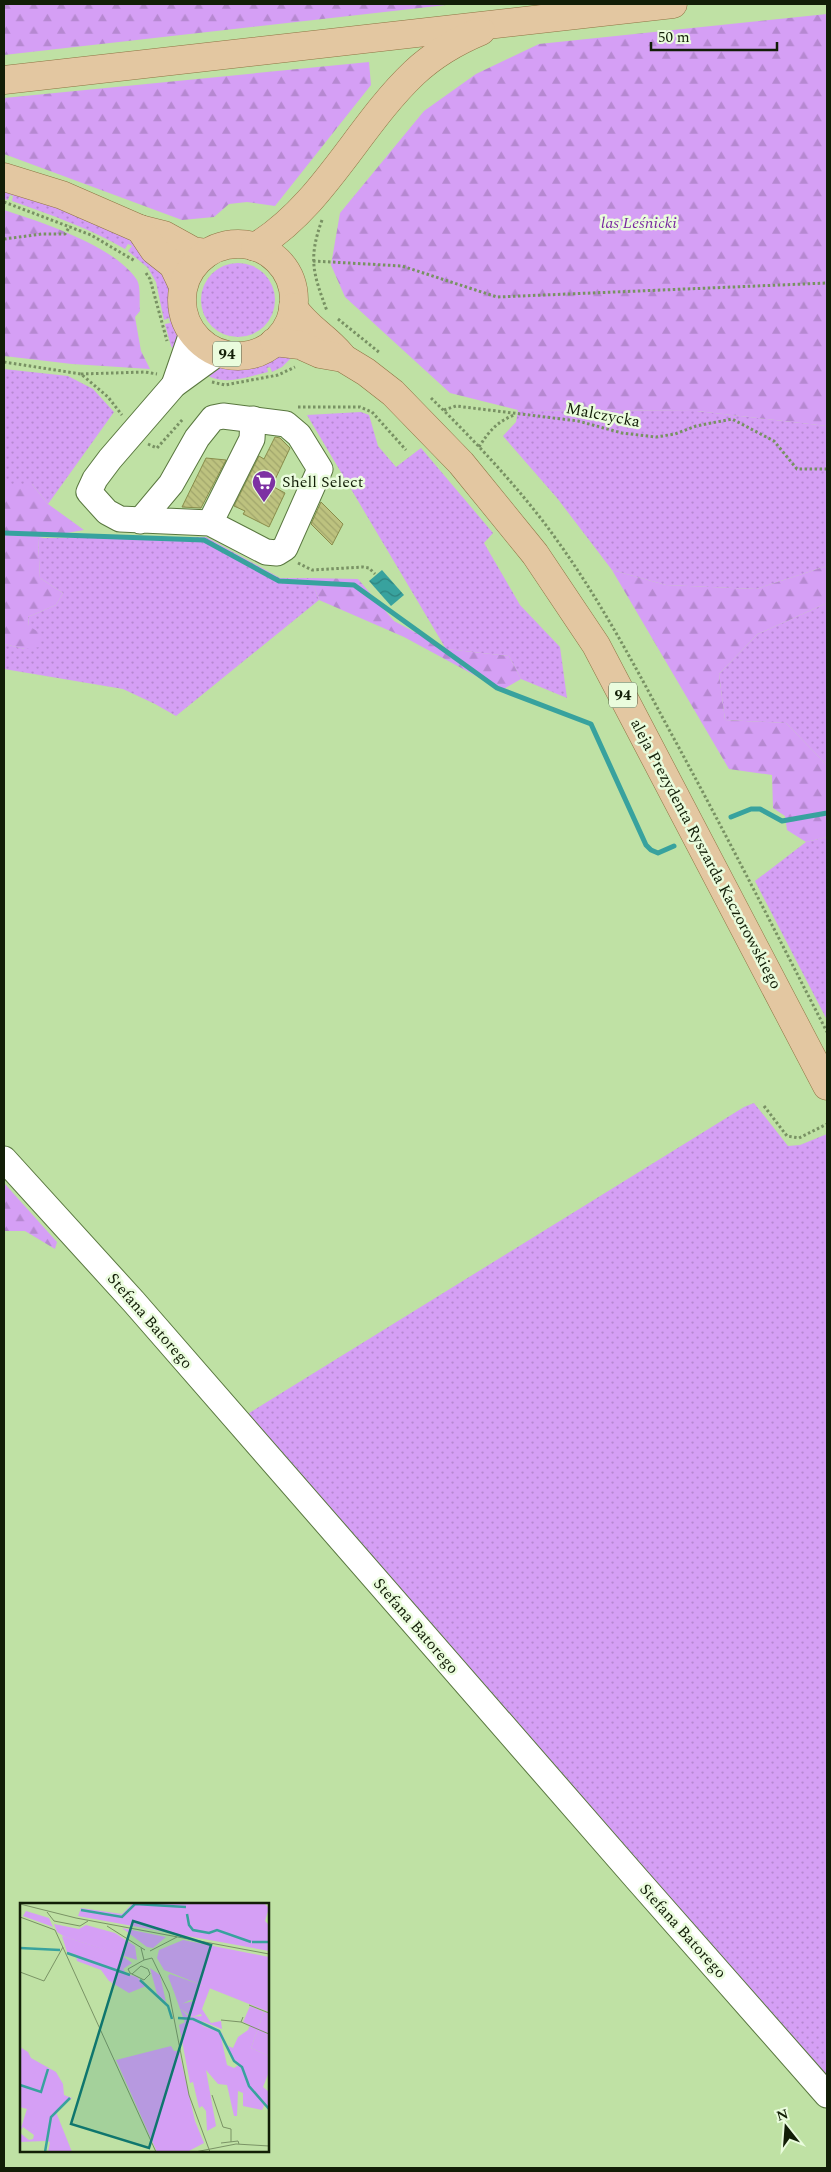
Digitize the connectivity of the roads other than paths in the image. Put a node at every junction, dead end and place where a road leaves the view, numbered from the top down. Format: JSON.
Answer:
{"nodes":[{"id":1,"x":673,"y":4,"type":"edge"},
{"id":2,"x":496,"y":24,"type":"junction"},
{"id":3,"x":4,"y":80,"type":"edge"},
{"id":4,"x":4,"y":177,"type":"edge"},
{"id":5,"x":322,"y":204,"type":"junction"},
{"id":6,"x":140,"y":229,"type":"junction"},
{"id":7,"x":255,"y":247,"type":"junction"},
{"id":8,"x":207,"y":253,"type":"junction"},
{"id":9,"x":287,"y":272,"type":"junction"},
{"id":10,"x":183,"y":286,"type":"junction"},
{"id":11,"x":293,"y":307,"type":"junction"},
{"id":12,"x":192,"y":333,"type":"junction"},
{"id":13,"x":274,"y":342,"type":"junction"},
{"id":14,"x":218,"y":353,"type":"junction"},
{"id":15,"x":343,"y":358,"type":"junction"},
{"id":16,"x":168,"y":380,"type":"junction"},
{"id":17,"x":253,"y":419,"type":"junction"},
{"id":18,"x":140,"y":520,"type":"junction"},
{"id":19,"x":210,"y":523,"type":"junction"},
{"id":20,"x":827,"y":1086,"type":"edge"},
{"id":21,"x":4,"y":1159,"type":"edge"},
{"id":22,"x":827,"y":2095,"type":"edge"}],
"edges":[{"from":1,"to":2,"type":"main road"},
{"from":2,"to":3,"type":"main road"},
{"from":2,"to":5,"type":"main road"},
{"from":4,"to":6,"type":"main road"},
{"from":5,"to":7,"type":"main road"},
{"from":5,"to":9,"type":"main road"},
{"from":6,"to":8,"type":"main road"},
{"from":6,"to":10,"type":"main road","number":"94"},
{"from":7,"to":8,"type":"main road","number":"94"},
{"from":7,"to":9,"type":"main road","number":"94"},
{"from":8,"to":10,"type":"main road","number":"94"},
{"from":9,"to":11,"type":"main road","number":"94"},
{"from":10,"to":12,"type":"main road","number":"94"},
{"from":11,"to":13,"type":"main road","number":"94"},
{"from":11,"to":15,"type":"main road","name":"aleja Prezydenta Ryszarda Kaczorowskiego","number":"94"},
{"from":12,"to":14,"type":"main road","number":"94"},
{"from":12,"to":16,"type":"lane"},
{"from":13,"to":14,"type":"main road","number":"94"},
{"from":13,"to":15,"type":"main road","name":"aleja Prezydenta Ryszarda Kaczorowskiego","number":"94"},
{"from":14,"to":16,"type":"lane"},
{"from":15,"to":20,"type":"main road","name":"aleja Prezydenta Ryszarda Kaczorowskiego","number":"94"},
{"from":16,"to":18,"type":"lane"},
{"from":17,"to":18,"type":"lane"},
{"from":17,"to":19,"type":"lane"},
{"from":17,"to":19,"type":"lane"},
{"from":18,"to":19,"type":"lane"},
{"from":21,"to":22,"type":"lane","name":"Stefana Batorego"}]}
